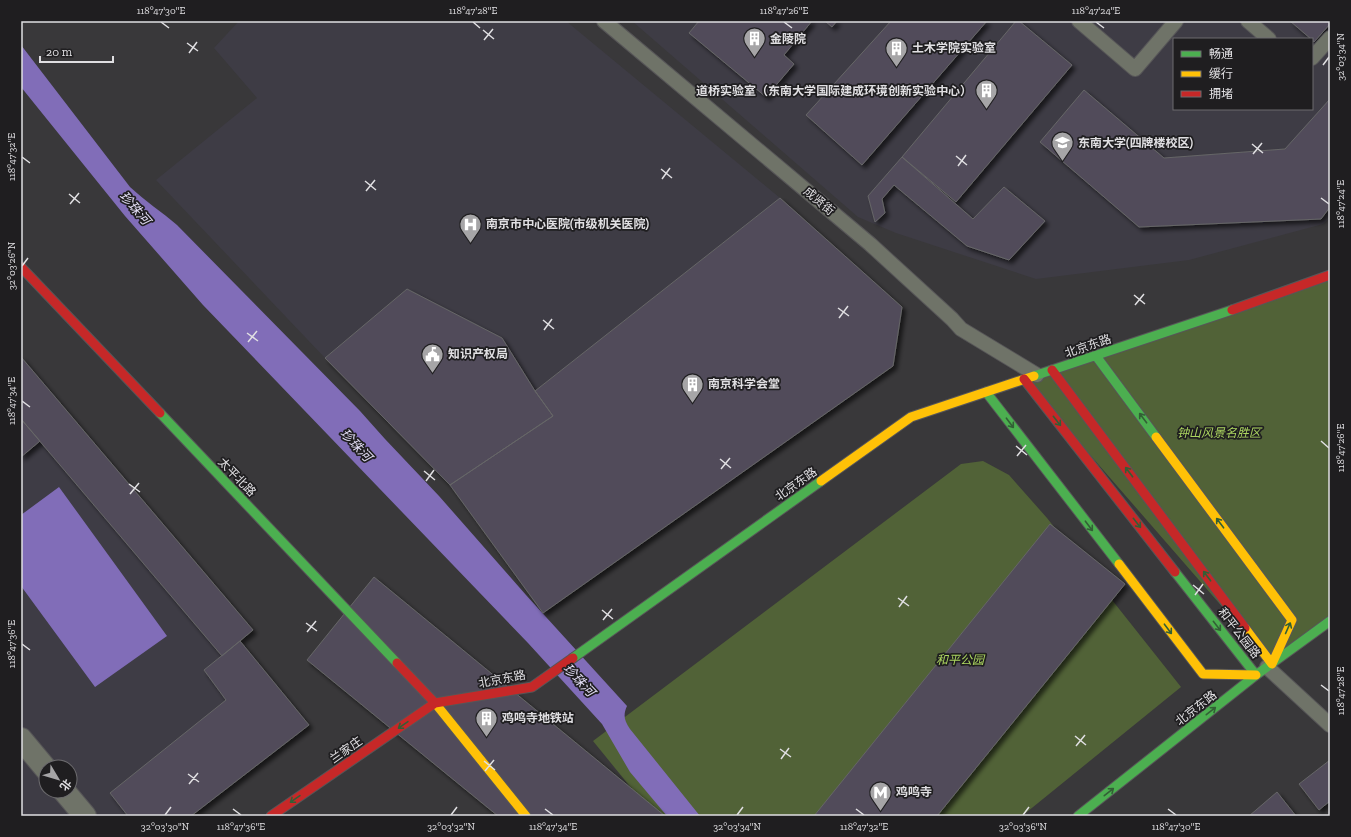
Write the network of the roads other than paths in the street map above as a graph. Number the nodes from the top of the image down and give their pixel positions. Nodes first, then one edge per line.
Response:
1 (604, 21) edge
2 (1079, 21) edge
3 (1176, 21) edge
4 (1248, 21) edge
5 (1268, 38) edge
6 (1330, 38) edge
7 (1313, 57) edge
8 (21, 268) edge
9 (1330, 275) edge
10 (1096, 356) junction
11 (1052, 370) junction
12 (1030, 377) junction
13 (986, 392) junction
14 (1330, 621) edge
15 (1265, 669) junction
16 (435, 703) junction
17 (1330, 725) edge
18 (21, 738) edge
19 (38, 759) edge
20 (71, 799) edge
21 (85, 816) edge
22 (271, 816) edge
23 (526, 816) edge
24 (1078, 816) edge

1 - 12 lane, 成贤街
2 - 3 lane
4 - 5 lane
6 - 7 lane
8 - 16 main road, 太平北路
9 - 10 main road, 北京东路
10 - 11 main road, 北京东路
15 -> 10 main road, 和平公园路
11 - 12 main road, 北京东路
15 -> 11 main road, 和平公园路
12 - 13 main road, 北京东路
12 -> 15 main road, 和平公园路
13 -> 15 main road, 和平公园路
13 - 16 main road, 北京东路
14 - 15 main road, 北京东路
15 - 17 lane
24 -> 15 main road, 北京东路
16 -> 22 main road, 兰家庄
16 - 23 main road
18 - 19 street
20 - 21 street

